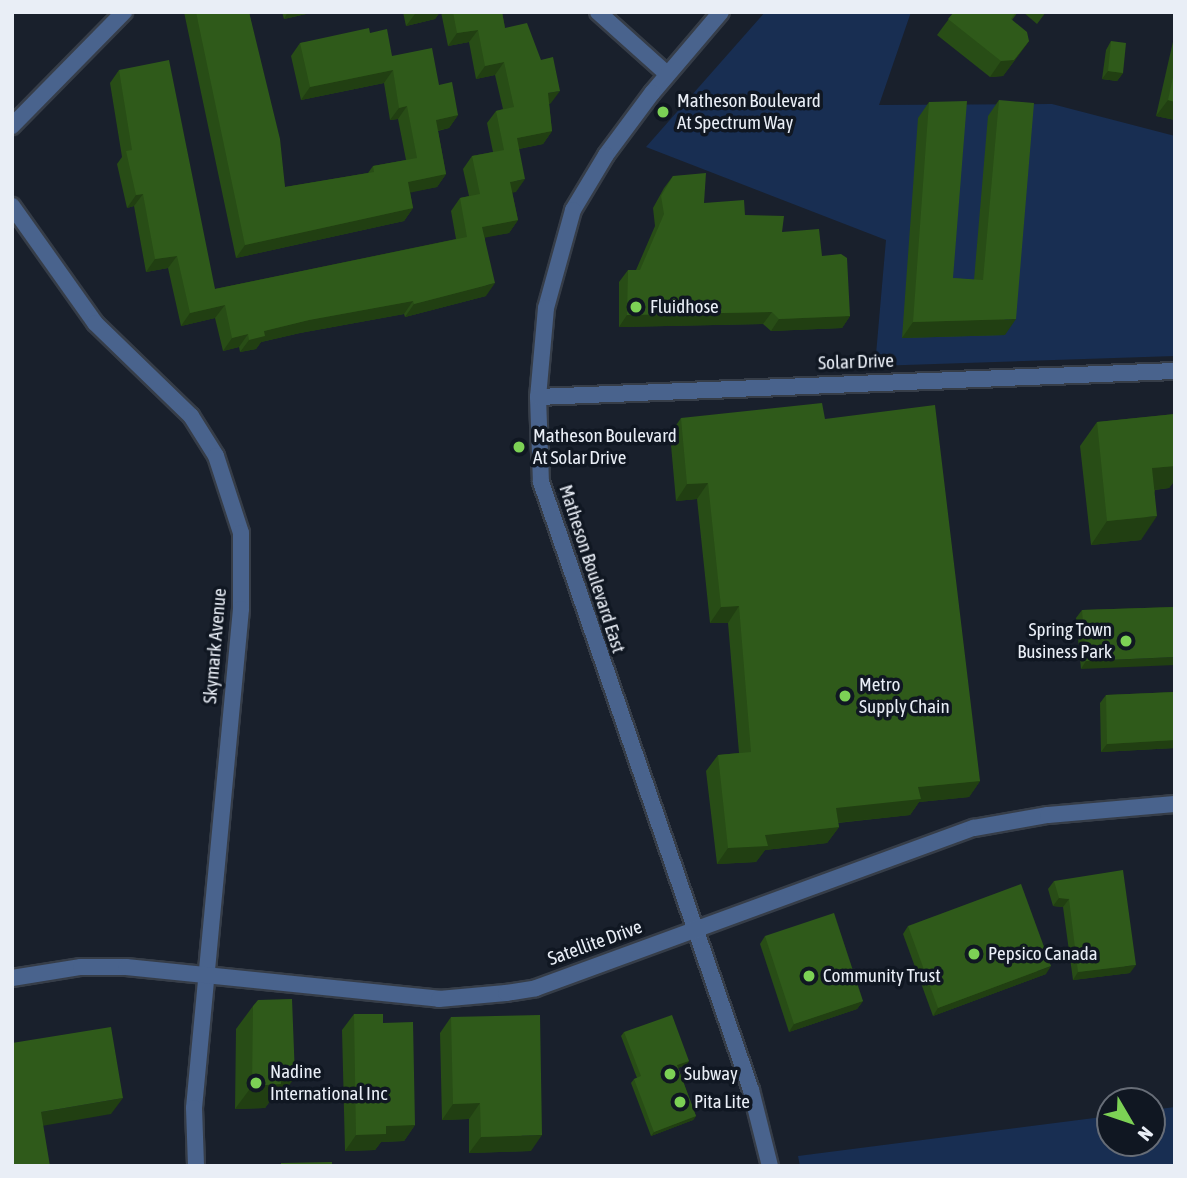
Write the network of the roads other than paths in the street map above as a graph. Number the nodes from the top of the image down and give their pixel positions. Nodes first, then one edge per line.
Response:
1 (124, 12) edge
2 (598, 12) edge
3 (721, 12) edge
4 (667, 74) junction
5 (12, 126) edge
6 (12, 206) edge
7 (1175, 371) edge
8 (538, 397) junction
9 (1175, 804) edge
10 (694, 930) junction
11 (205, 976) junction
12 (12, 978) edge
13 (196, 1166) edge
14 (770, 1166) edge

1 - 5 street
2 - 4 street
3 - 4 street, Matheson Boulevard East
4 - 8 street, Matheson Boulevard East
6 - 11 street, Skymark Avenue
7 - 8 street, Solar Drive
8 - 10 street, Matheson Boulevard East
9 - 10 street, Satellite Drive
10 - 11 street, Satellite Drive
10 - 14 street, Matheson Boulevard East
11 - 12 street, Satellite Drive
11 - 13 street, Skymark Avenue

